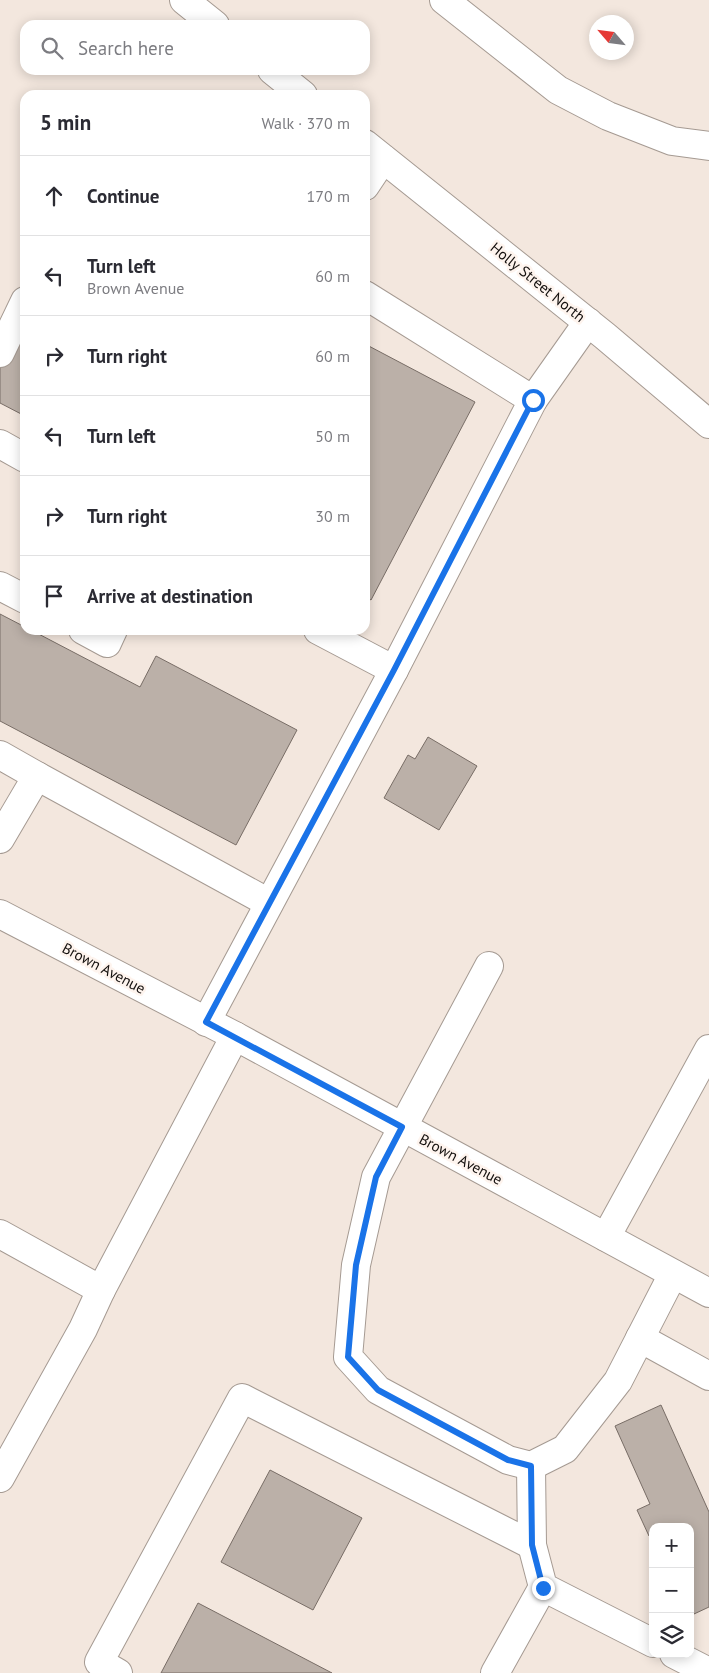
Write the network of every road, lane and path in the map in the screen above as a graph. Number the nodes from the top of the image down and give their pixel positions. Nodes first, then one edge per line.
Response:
1 (184, 0) edge
2 (444, 0) edge
3 (209, 20) edge
4 (278, 75) edge
5 (297, 90) edge
6 (709, 146) edge
7 (374, 151) edge
8 (370, 167) edge
9 (370, 298) edge
10 (20, 311) edge
11 (588, 322) junction
12 (0, 353) edge
13 (533, 400) junction
14 (709, 424) edge
15 (0, 444) edge
16 (20, 455) edge
17 (0, 586) edge
18 (20, 596) edge
19 (92, 635) edge
20 (111, 635) edge
21 (328, 635) edge
22 (394, 670) junction
23 (0, 755) edge
24 (37, 776) junction
25 (0, 839) edge
26 (269, 903) junction
27 (0, 914) edge
28 (489, 966) dead end
29 (206, 1022) junction
30 (235, 1036) junction
31 (709, 1049) edge
32 (402, 1127) junction
33 (0, 1234) edge
34 (606, 1237) junction
35 (673, 1274) junction
36 (101, 1290) junction
37 (709, 1293) edge
38 (640, 1338) junction
39 (709, 1376) edge
40 (531, 1466) junction
41 (0, 1478) edge
42 (532, 1545) junction
43 (543, 1588) junction
44 (649, 1641) edge
45 (682, 1658) edge
46 (709, 1672) edge
47 (118, 1673) edge
48 (495, 1673) edge

1 - 3 street
2 - 6 street
4 - 5 street
7 - 8 street
7 - 11 street, Holly Street North
9 - 13 street
10 - 12 street
11 - 13 street
11 - 14 street, Holly Street North
13 - 22 street
15 - 16 street
17 - 18 street
19 - 20 street
21 - 22 street
22 - 26 street
23 - 24 street
24 - 25 street
24 - 26 street
26 - 29 street
27 - 29 street, Brown Avenue
28 - 32 street
29 - 30 street, Brown Avenue
30 - 32 street, Brown Avenue
30 - 36 street
31 - 34 street
32 - 34 street, Brown Avenue
32 - 40 street
33 - 36 street
34 - 35 street, Brown Avenue
35 - 37 street, Brown Avenue
35 - 38 street
36 - 41 street
38 - 39 street
38 - 40 street
40 - 42 street
42 - 43 street
42 - 47 street
43 - 44 street
43 - 48 street
45 - 46 street

